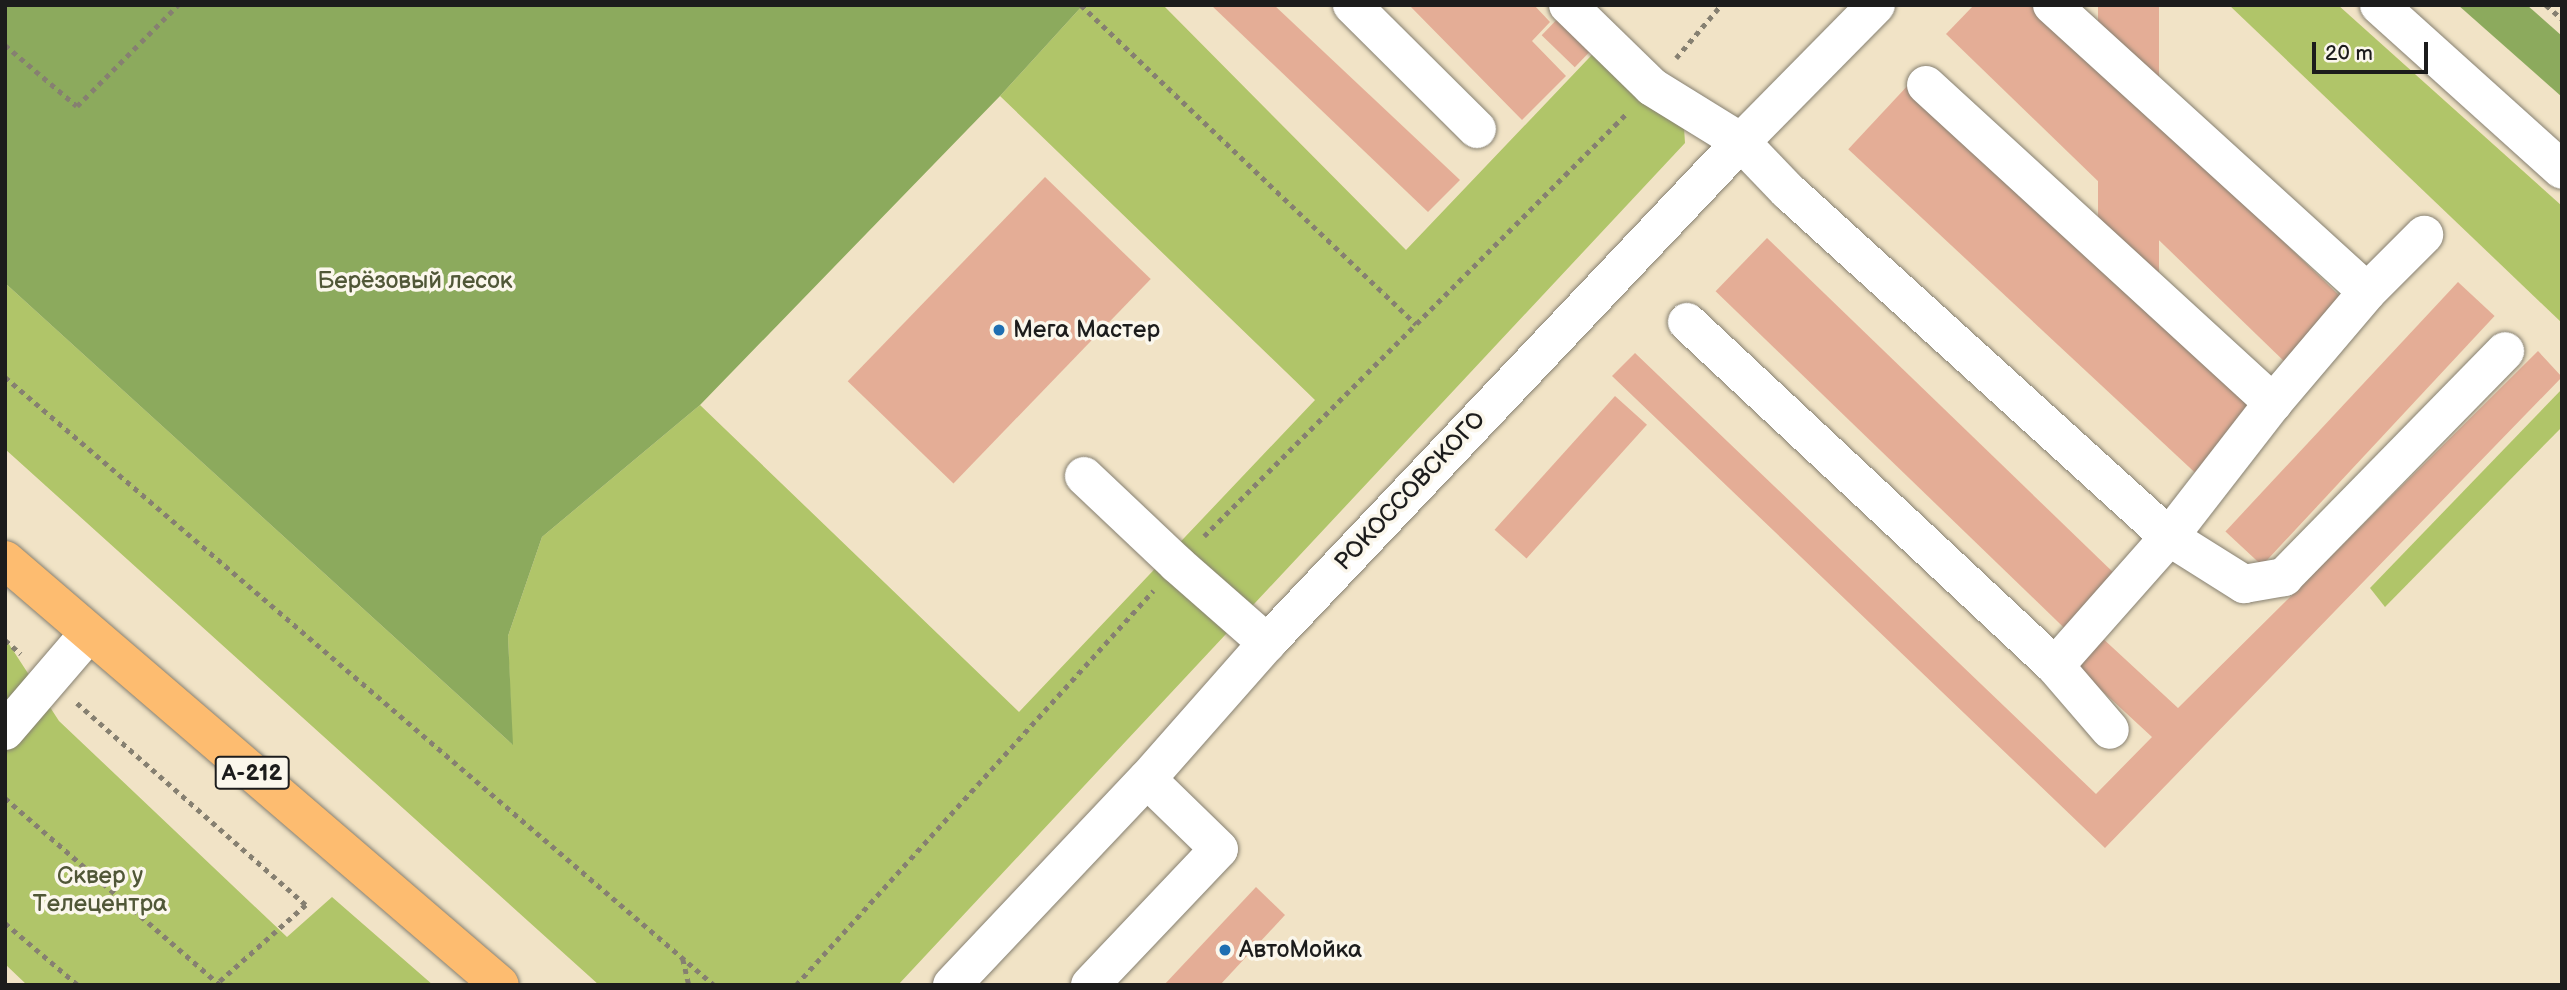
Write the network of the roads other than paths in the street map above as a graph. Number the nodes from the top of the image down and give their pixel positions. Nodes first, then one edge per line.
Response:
1 (1352, 5) edge
2 (1568, 5) edge
3 (1876, 5) edge
4 (2052, 5) edge
5 (2379, 5) edge
6 (1926, 85) dead end
7 (1476, 129) dead end
8 (1741, 142) junction
9 (2562, 170) edge
10 (2424, 235) dead end
11 (2367, 292) junction
12 (1687, 321) dead end
13 (2505, 351) dead end
14 (2273, 403) junction
15 (1084, 476) dead end
16 (2169, 537) junction
17 (5, 561) edge
18 (88, 634) junction
19 (1267, 643) junction
20 (2055, 666) junction
21 (2110, 730) dead end
22 (5, 731) edge
23 (1147, 779) junction
24 (500, 985) edge
25 (952, 985) edge
26 (1090, 985) edge

1 - 7 street
2 - 8 street
3 - 8 street, РОКОССОВСКОГО
4 - 11 street
5 - 9 street
6 - 14 street
8 - 16 street
8 - 19 street, РОКОССОВСКОГО
10 - 11 street
11 - 14 street
12 - 20 street
13 - 16 street
14 - 16 street
15 - 19 street
16 - 20 street
17 - 18 highway, А-212
18 - 22 street
18 - 24 highway, А-212
19 - 23 street, РОКОССОВСКОГО
20 - 21 street
23 - 25 street, РОКОССОВСКОГО
23 - 26 street

